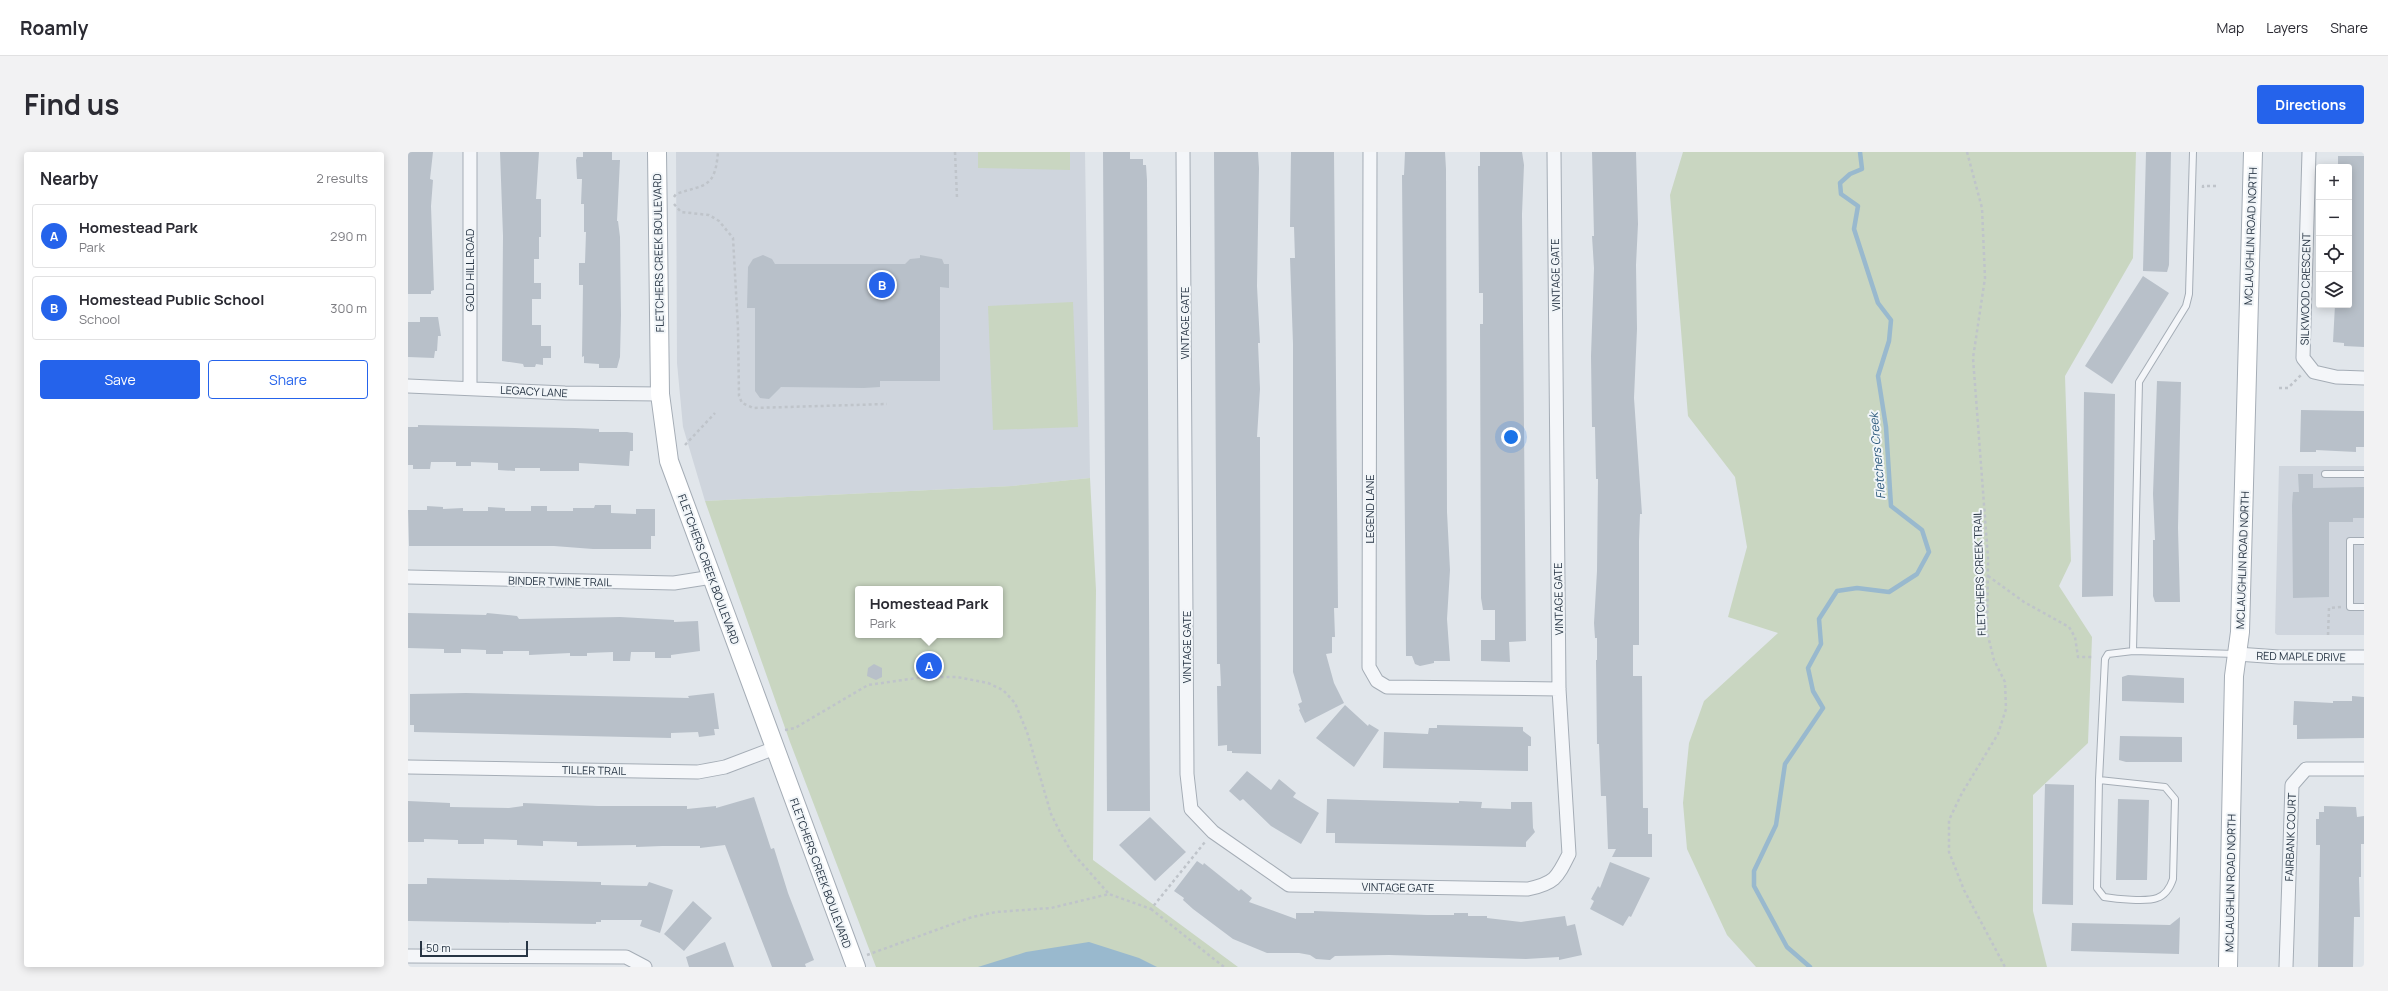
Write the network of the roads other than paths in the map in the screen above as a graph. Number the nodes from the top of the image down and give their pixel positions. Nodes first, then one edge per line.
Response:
1 (470, 152) edge
2 (657, 152) edge
3 (1183, 152) edge
4 (1370, 152) edge
5 (1554, 152) edge
6 (2193, 152) edge
7 (2253, 152) edge
8 (2309, 152) edge
9 (2364, 378) edge
10 (408, 386) edge
11 (470, 388) junction
12 (660, 394) junction
13 (2325, 474) dead end
14 (2364, 474) edge
15 (2364, 541) edge
16 (408, 577) edge
17 (712, 577) junction
18 (2364, 607) edge
19 (2133, 652) junction
20 (2237, 654) junction
21 (2364, 657) edge
22 (1559, 689) junction
23 (775, 748) junction
24 (408, 767) edge
25 (2364, 769) edge
26 (2099, 780) junction
27 (408, 956) edge
28 (855, 963) edge
29 (645, 967) edge
30 (2228, 967) edge
31 (2286, 967) edge

1 - 11 street, GOLD HILL ROAD
2 - 12 street, FLETCHERS CREEK BOULEVARD
3 - 22 street, VINTAGE GATE
4 - 22 street, LEGEND LANE
5 - 22 street, VINTAGE GATE
6 - 19 lane
7 - 20 street, MCLAUGHLIN ROAD NORTH
8 - 9 street, SILKWOOD CRESCENT
10 - 11 street, LEGACY LANE
11 - 12 street, LEGACY LANE
12 - 17 street, FLETCHERS CREEK BOULEVARD
13 - 14 lane
15 - 18 lane
16 - 17 street, BINDER TWINE TRAIL
17 - 23 street, FLETCHERS CREEK BOULEVARD
19 - 20 lane
19 - 26 lane
20 - 21 street, RED MAPLE DRIVE
20 - 30 street, MCLAUGHLIN ROAD NORTH
23 - 24 street, TILLER TRAIL
23 - 28 street, FLETCHERS CREEK BOULEVARD
25 - 31 street, FAIRBANK COURT
26 - 26 lane
27 - 29 street

